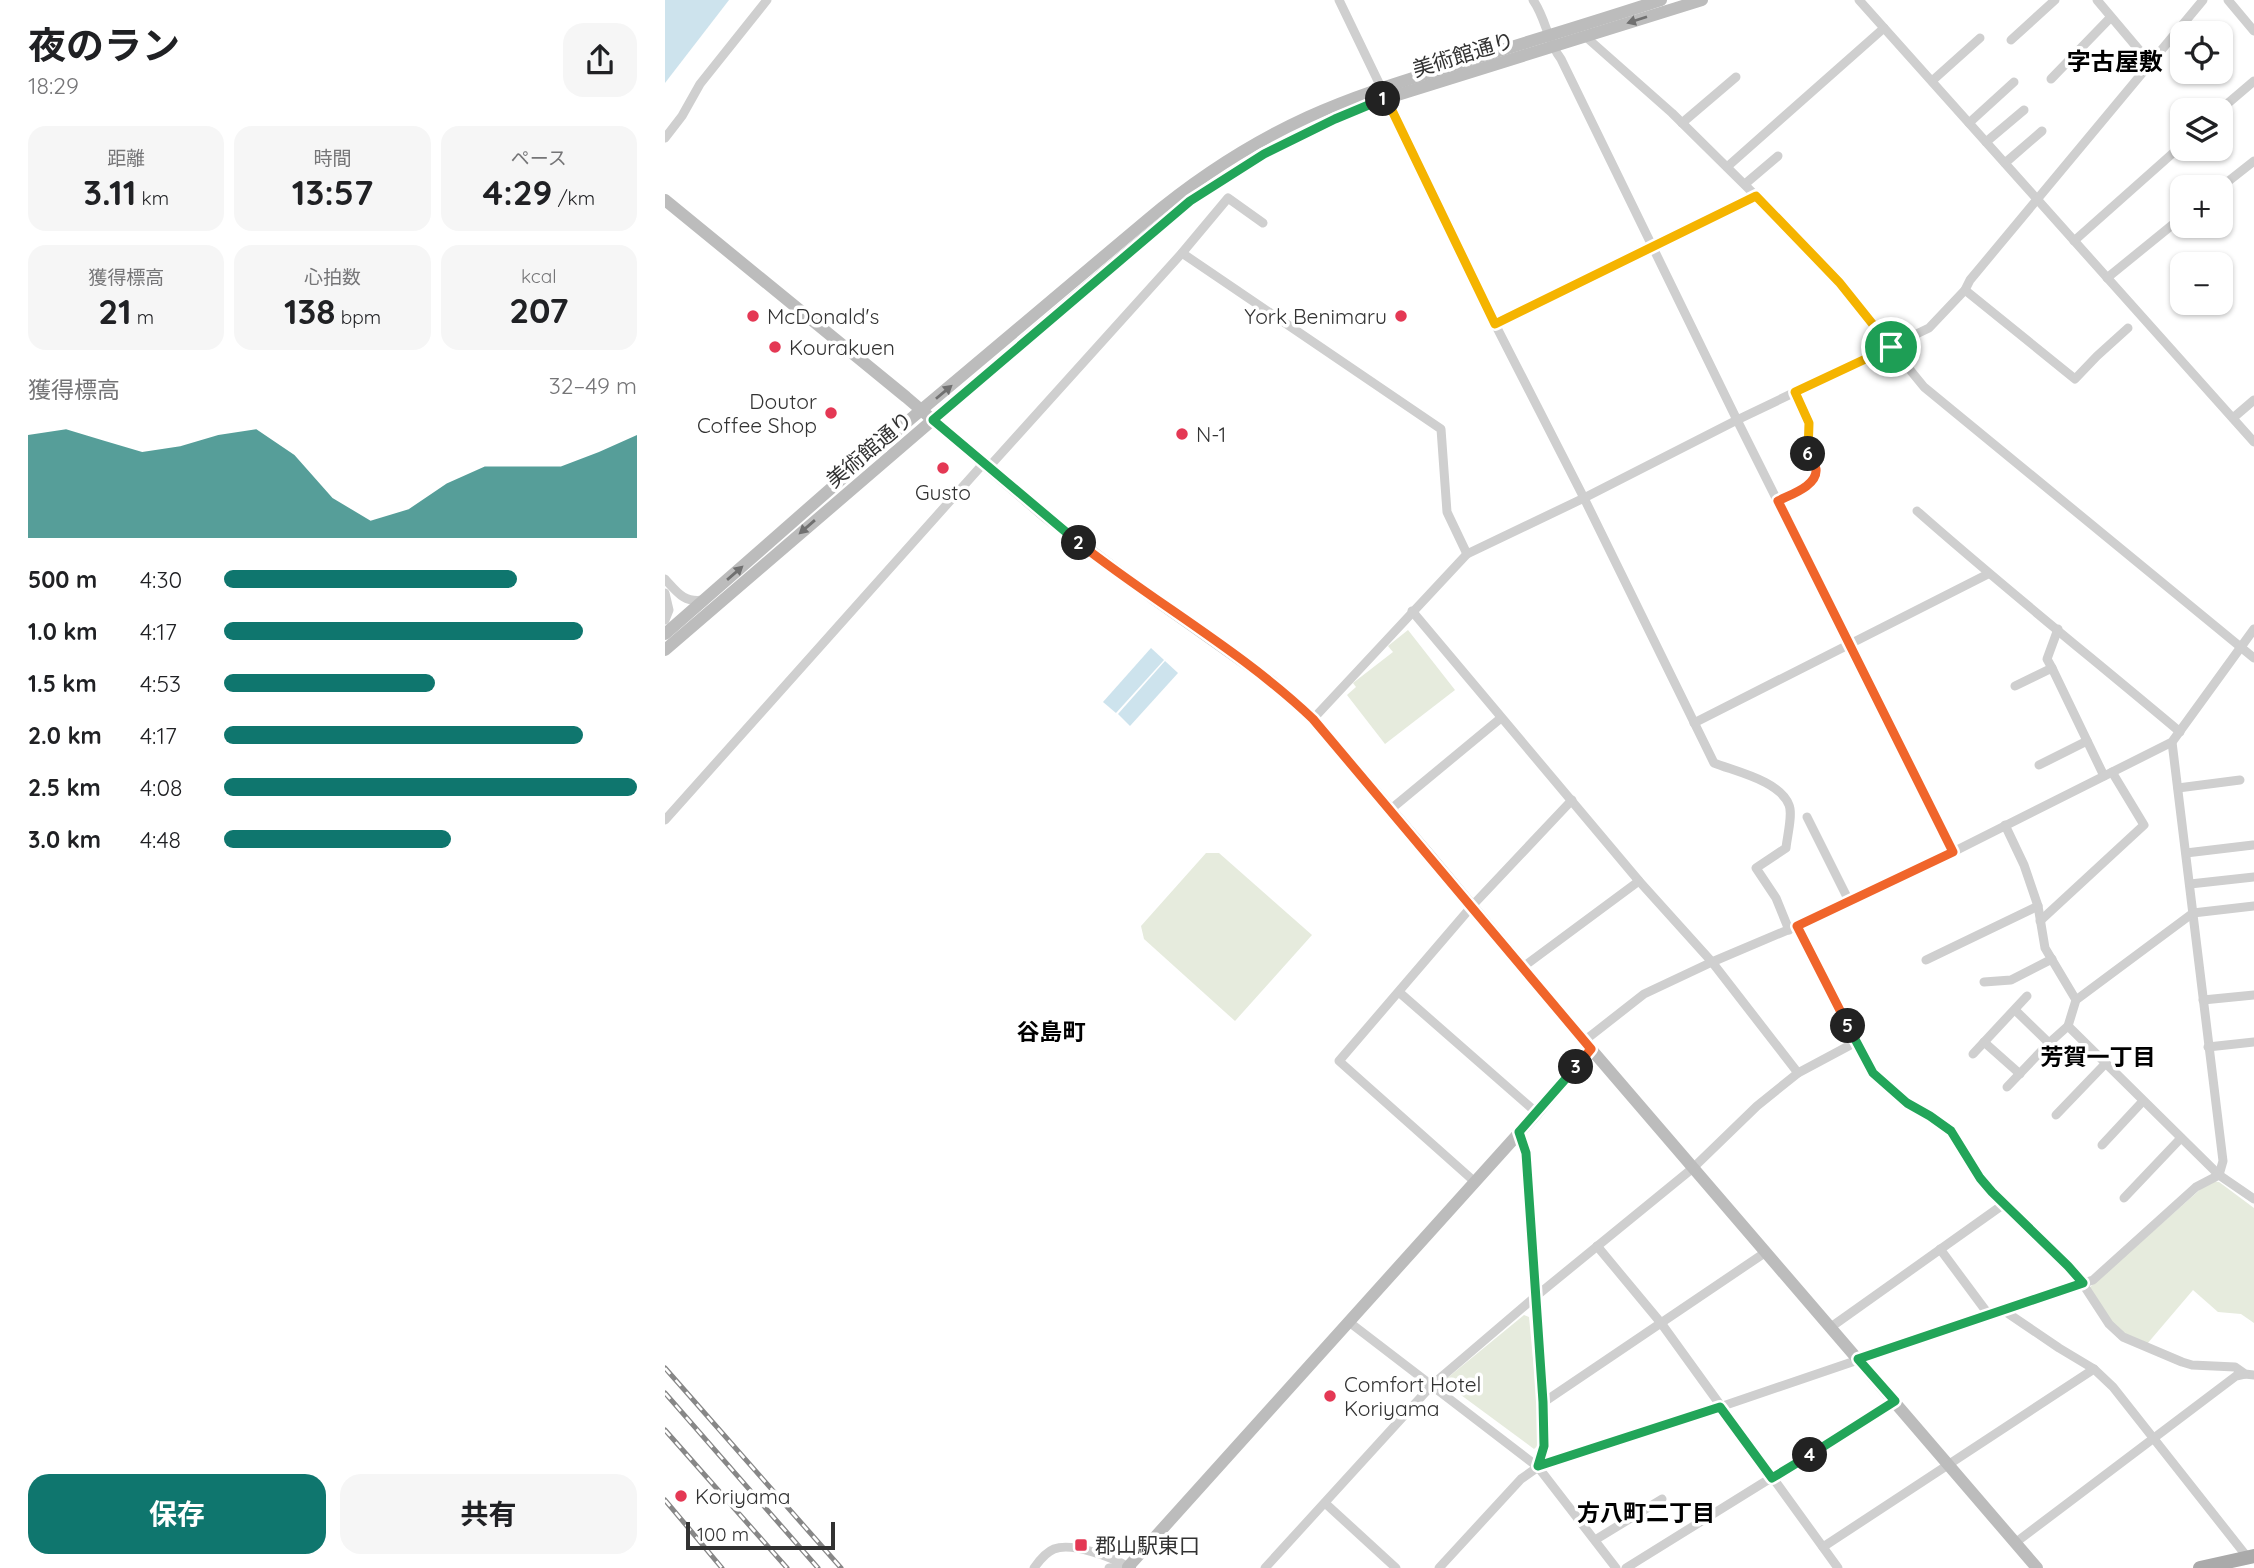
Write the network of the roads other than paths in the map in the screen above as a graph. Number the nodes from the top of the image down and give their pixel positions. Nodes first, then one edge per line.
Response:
1 (767, 0) edge
2 (1339, 0) edge
3 (1533, 0) edge
4 (1661, 0) edge
5 (1702, 0) edge
6 (1859, 0) edge
7 (2055, 0) edge
8 (2097, 0) edge
9 (2203, 0) edge
10 (2228, 0) edge
11 (2111, 17) junction
12 (1884, 28) junction
13 (2254, 31) edge
14 (1586, 37) junction
15 (1980, 38) dead end
16 (2011, 40) dead end
17 (1550, 41) junction
18 (2151, 64) junction
19 (1736, 77) dead end
20 (2051, 79) dead end
21 (1932, 81) junction
22 (2254, 81) edge
23 (2014, 82) dead end
24 (1383, 93) junction
25 (2233, 99) edge
26 (2024, 110) dead end
27 (1682, 123) junction
28 (1969, 123) junction
29 (2042, 131) dead end
30 (665, 138) edge
31 (1986, 142) junction
32 (1778, 156) dead end
33 (2170, 156) edge
34 (2254, 161) edge
35 (2005, 163) junction
36 (1727, 167) junction
37 (2233, 178) edge
38 (1745, 184) junction
39 (1756, 196) junction
40 (2037, 199) junction
41 (665, 201) edge
42 (1263, 223) dead end
43 (2170, 228) edge
44 (2074, 241) junction
45 (1653, 248) junction
46 (1182, 253) junction
47 (2107, 278) junction
48 (1965, 290) junction
49 (1495, 324) junction
50 (2128, 328) dead end
51 (1891, 347) junction
52 (1795, 392) junction
53 (2254, 400) edge
54 (922, 411) junction
55 (2233, 418) junction
56 (933, 420) junction
57 (1737, 420) junction
58 (2254, 442) edge
59 (986, 466) junction
60 (1584, 498) junction
61 (1778, 501) junction
62 (1917, 511) dead end
63 (1467, 554) junction
64 (1988, 574) junction
65 (665, 579) edge
66 (665, 593) edge
67 (704, 600) junction
68 (1412, 611) junction
69 (665, 620) edge
70 (2058, 629) junction
71 (2254, 629) edge
72 (665, 634) edge
73 (1849, 644) junction
74 (2241, 647) junction
75 (665, 650) edge
76 (2254, 658) edge
77 (2052, 668) junction
78 (2015, 686) dead end
79 (1501, 718) junction
80 (1313, 719) junction
81 (1694, 723) junction
82 (2180, 732) junction
83 (2087, 741) junction
84 (2172, 742) junction
85 (2039, 765) dead end
86 (2108, 774) junction
87 (2240, 780) dead end
88 (2178, 788) junction
89 (1572, 800) junction
90 (1391, 809) junction
91 (1807, 817) dead end
92 (665, 820) edge
93 (2005, 825) junction
94 (2253, 845) edge
95 (1953, 852) junction
96 (2186, 853) junction
97 (2254, 877) edge
98 (1639, 881) junction
99 (2190, 884) junction
100 (1849, 901) junction
101 (1472, 906) junction
102 (2038, 906) junction
103 (2254, 906) edge
104 (2193, 913) junction
105 (2040, 922) junction
106 (1793, 928) junction
107 (2052, 959) junction
108 (1926, 960) dead end
109 (1712, 962) junction
110 (1523, 967) junction
111 (1984, 982) dead end
112 (1400, 993) junction
113 (2254, 995) edge
114 (2027, 996) dead end
115 (2076, 1000) junction
116 (2203, 1000) junction
117 (2015, 1010) junction
118 (2068, 1026) junction
119 (1856, 1042) junction
120 (1985, 1042) junction
121 (2254, 1042) edge
122 (2049, 1043) junction
123 (1587, 1045) junction
124 (2208, 1047) junction
125 (1973, 1054) dead end
126 (2105, 1064) junction
127 (1798, 1073) junction
128 (2020, 1074) junction
129 (2007, 1087) dead end
130 (2143, 1101) junction
131 (1537, 1114) junction
132 (2056, 1115) dead end
133 (1519, 1132) junction
134 (2181, 1138) junction
135 (2102, 1145) dead end
136 (1693, 1168) junction
137 (2219, 1175) junction
138 (1475, 1182) junction
139 (2124, 1198) dead end
140 (2254, 1199) edge
141 (2004, 1204) junction
142 (1597, 1246) junction
143 (1940, 1250) junction
144 (1766, 1252) junction
145 (2083, 1283) junction
146 (1535, 1297) junction
147 (2003, 1310) junction
148 (1989, 1315) junction
149 (1349, 1322) junction
150 (1661, 1323) junction
151 (1831, 1328) junction
152 (1858, 1359) junction
153 (2094, 1369) junction
154 (2250, 1375) edge
155 (1432, 1385) junction
156 (1895, 1401) junction
157 (1543, 1402) junction
158 (1720, 1407) junction
159 (2152, 1438) junction
160 (1950, 1465) junction
161 (1538, 1466) junction
162 (1772, 1478) junction
163 (1662, 1499) dead end
164 (1325, 1503) junction
165 (1595, 1540) junction
166 (2015, 1543) junction
167 (1823, 1547) junction
168 (2251, 1557) edge
169 (1129, 1567) edge
170 (1034, 1568) edge
171 (1109, 1568) edge
172 (1265, 1568) edge
173 (1396, 1568) edge
174 (1439, 1568) edge
175 (1616, 1568) edge
176 (1626, 1568) edge
177 (1838, 1568) edge
178 (2037, 1568) edge
179 (2200, 1568) edge

1 - 30 street
2 - 24 street
3 - 17 street
4 - 17 street, 美術館通り
5 -> 14 street, 美術館通り
6 - 12 street
7 - 16 street
8 - 11 street
9 - 18 street
10 - 13 street
11 - 18 street
11 - 20 street
12 - 21 street
12 - 36 street
14 - 17 street, 美術館通り
14 - 27 street
15 - 21 street
17 - 24 street, 美術館通り
17 - 45 street
18 - 40 street
19 - 27 street
21 - 28 street
22 - 25 street
23 - 28 street
24 - 49 street
54 -> 24 street, 美術館通り
24 - 56 street, 美術館通り
26 - 31 street
27 - 36 street
28 - 31 street
29 - 35 street
31 - 35 street
32 - 38 street
33 - 44 street
34 - 37 street
35 - 40 street
36 - 38 street
38 - 39 street
39 - 45 street
39 - 51 street
40 - 44 street
40 - 48 street
41 - 54 street
42 - 46 street
43 - 47 street
44 - 47 street
45 - 49 street
45 - 57 street
46 - 59 street
46 - 63 street
47 - 55 street
48 - 50 street
48 - 51 street
49 - 60 street
51 - 52 street
51 - 74 street
52 - 57 street
52 - 61 street
53 - 55 street
54 - 56 street
67 -> 54 street, 美術館通り
55 - 58 street
56 - 59 street
56 -> 75 street, 美術館通り
57 - 60 street
57 - 61 street
59 - 80 street
59 - 92 street
60 - 63 street
60 - 81 street
61 - 73 street
62 - 64 street
63 - 68 street
64 - 70 street
64 - 73 street
65 - 67 street
66 - 69 street
67 - 72 street, 美術館通り
68 - 79 street
68 - 80 street
70 - 77 street
70 - 82 street
71 - 74 street
73 - 81 street
73 - 95 street
74 - 76 street
74 - 82 street
77 - 78 street
77 - 83 street
79 - 89 street
79 - 90 street
80 - 90 street
81 - 106 street
82 - 84 street
83 - 85 street
83 - 86 street
84 - 86 street
84 - 88 street
86 - 93 street
86 - 105 street
87 - 88 street
88 - 96 street
89 - 98 street
89 - 101 street
90 - 101 street
91 - 100 street
93 - 95 street
93 - 102 street
94 - 96 street
95 - 100 street
96 - 99 street
97 - 99 street
98 - 109 street
98 - 110 street
99 - 104 street
100 - 106 street
101 - 110 street
101 - 112 street
102 - 105 street
102 - 108 street
103 - 104 street
104 - 115 street
104 - 116 street
105 - 107 street
106 - 109 street
106 - 119 street
107 - 111 street
107 - 115 street
109 - 123 street
109 - 127 street
110 - 123 street
112 - 131 street
112 - 138 street
113 - 116 street
114 - 117 street
115 - 118 street
116 - 124 street
117 - 120 street
117 - 122 street
118 - 122 street
118 - 126 street
119 - 127 street
119 - 141 street
120 - 125 street
120 - 128 street
121 - 124 street
122 - 128 street
123 - 131 street
123 - 136 street
124 - 137 street
126 - 130 street
126 - 132 street
127 - 136 street
128 - 129 street
130 - 134 street
130 - 135 street
131 - 133 street
133 - 138 street
133 - 146 street
134 - 137 street
134 - 139 street
136 - 142 street
136 - 144 street
137 - 140 street
137 - 145 street
138 - 149 street
141 - 143 street
141 - 145 street
142 - 146 street
142 - 150 street
143 - 148 street
143 - 151 street
144 - 150 street
144 - 151 street
145 - 147 street
145 - 154 street
146 - 155 street
146 - 157 street
147 - 148 street
147 - 153 street
148 - 152 street
149 - 155 street
149 - 169 street
150 - 157 street
150 - 158 street
151 - 152 street
152 - 156 street
152 - 158 street
153 - 159 street
153 - 160 street
154 - 159 street
155 - 161 street
155 - 164 street
156 - 160 street
156 - 162 street
157 - 161 street
158 - 161 street
158 - 162 street
159 - 166 street
159 - 168 street
160 - 166 street
160 - 167 street
161 - 165 street
161 - 174 street
162 - 167 street
162 - 176 street
163 - 165 street
164 - 172 street
164 - 173 street
165 - 175 street
166 - 178 street
167 - 177 street
168 - 179 main road
169 - 170 street
169 - 171 street

